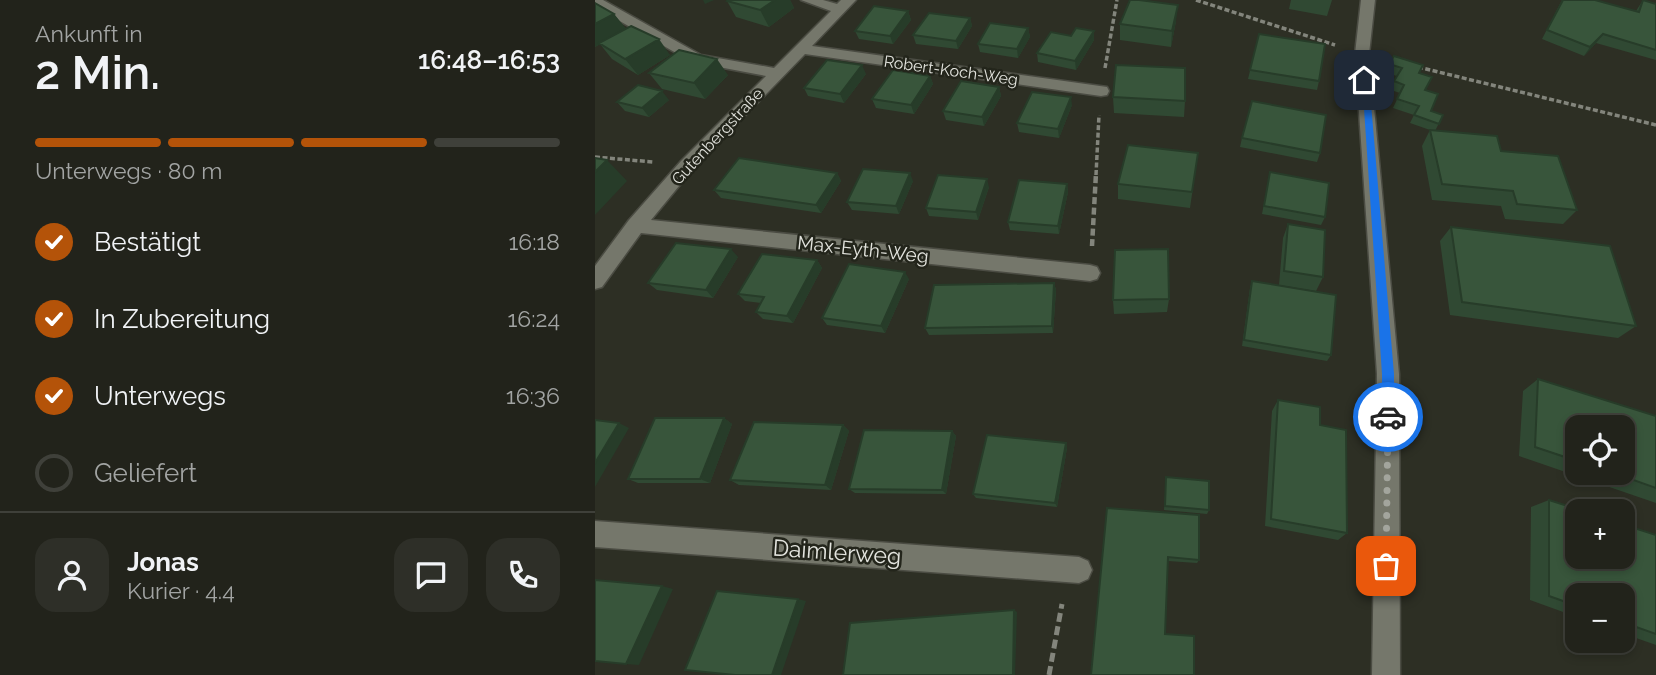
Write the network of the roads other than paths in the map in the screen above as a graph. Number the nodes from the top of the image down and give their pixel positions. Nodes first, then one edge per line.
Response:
1 (808, 0) edge
2 (1368, 0) edge
3 (595, 1) edge
4 (845, 4) edge
5 (801, 49) junction
6 (777, 73) junction
7 (1101, 92) road end
8 (636, 225) junction
9 (1090, 273) road end
10 (595, 281) edge
11 (595, 534) edge
12 (1074, 569) road end
13 (1385, 675) edge

1 - 4 street
2 - 13 street
3 - 6 street
4 - 5 street, Gutenbergstraße
5 - 6 street, Gutenbergstraße
5 - 7 street, Robert-Koch-Weg
6 - 8 street, Gutenbergstraße
8 - 9 street, Max-Eyth-Weg
8 - 10 street, Gutenbergstraße
11 - 12 street, Daimlerweg

